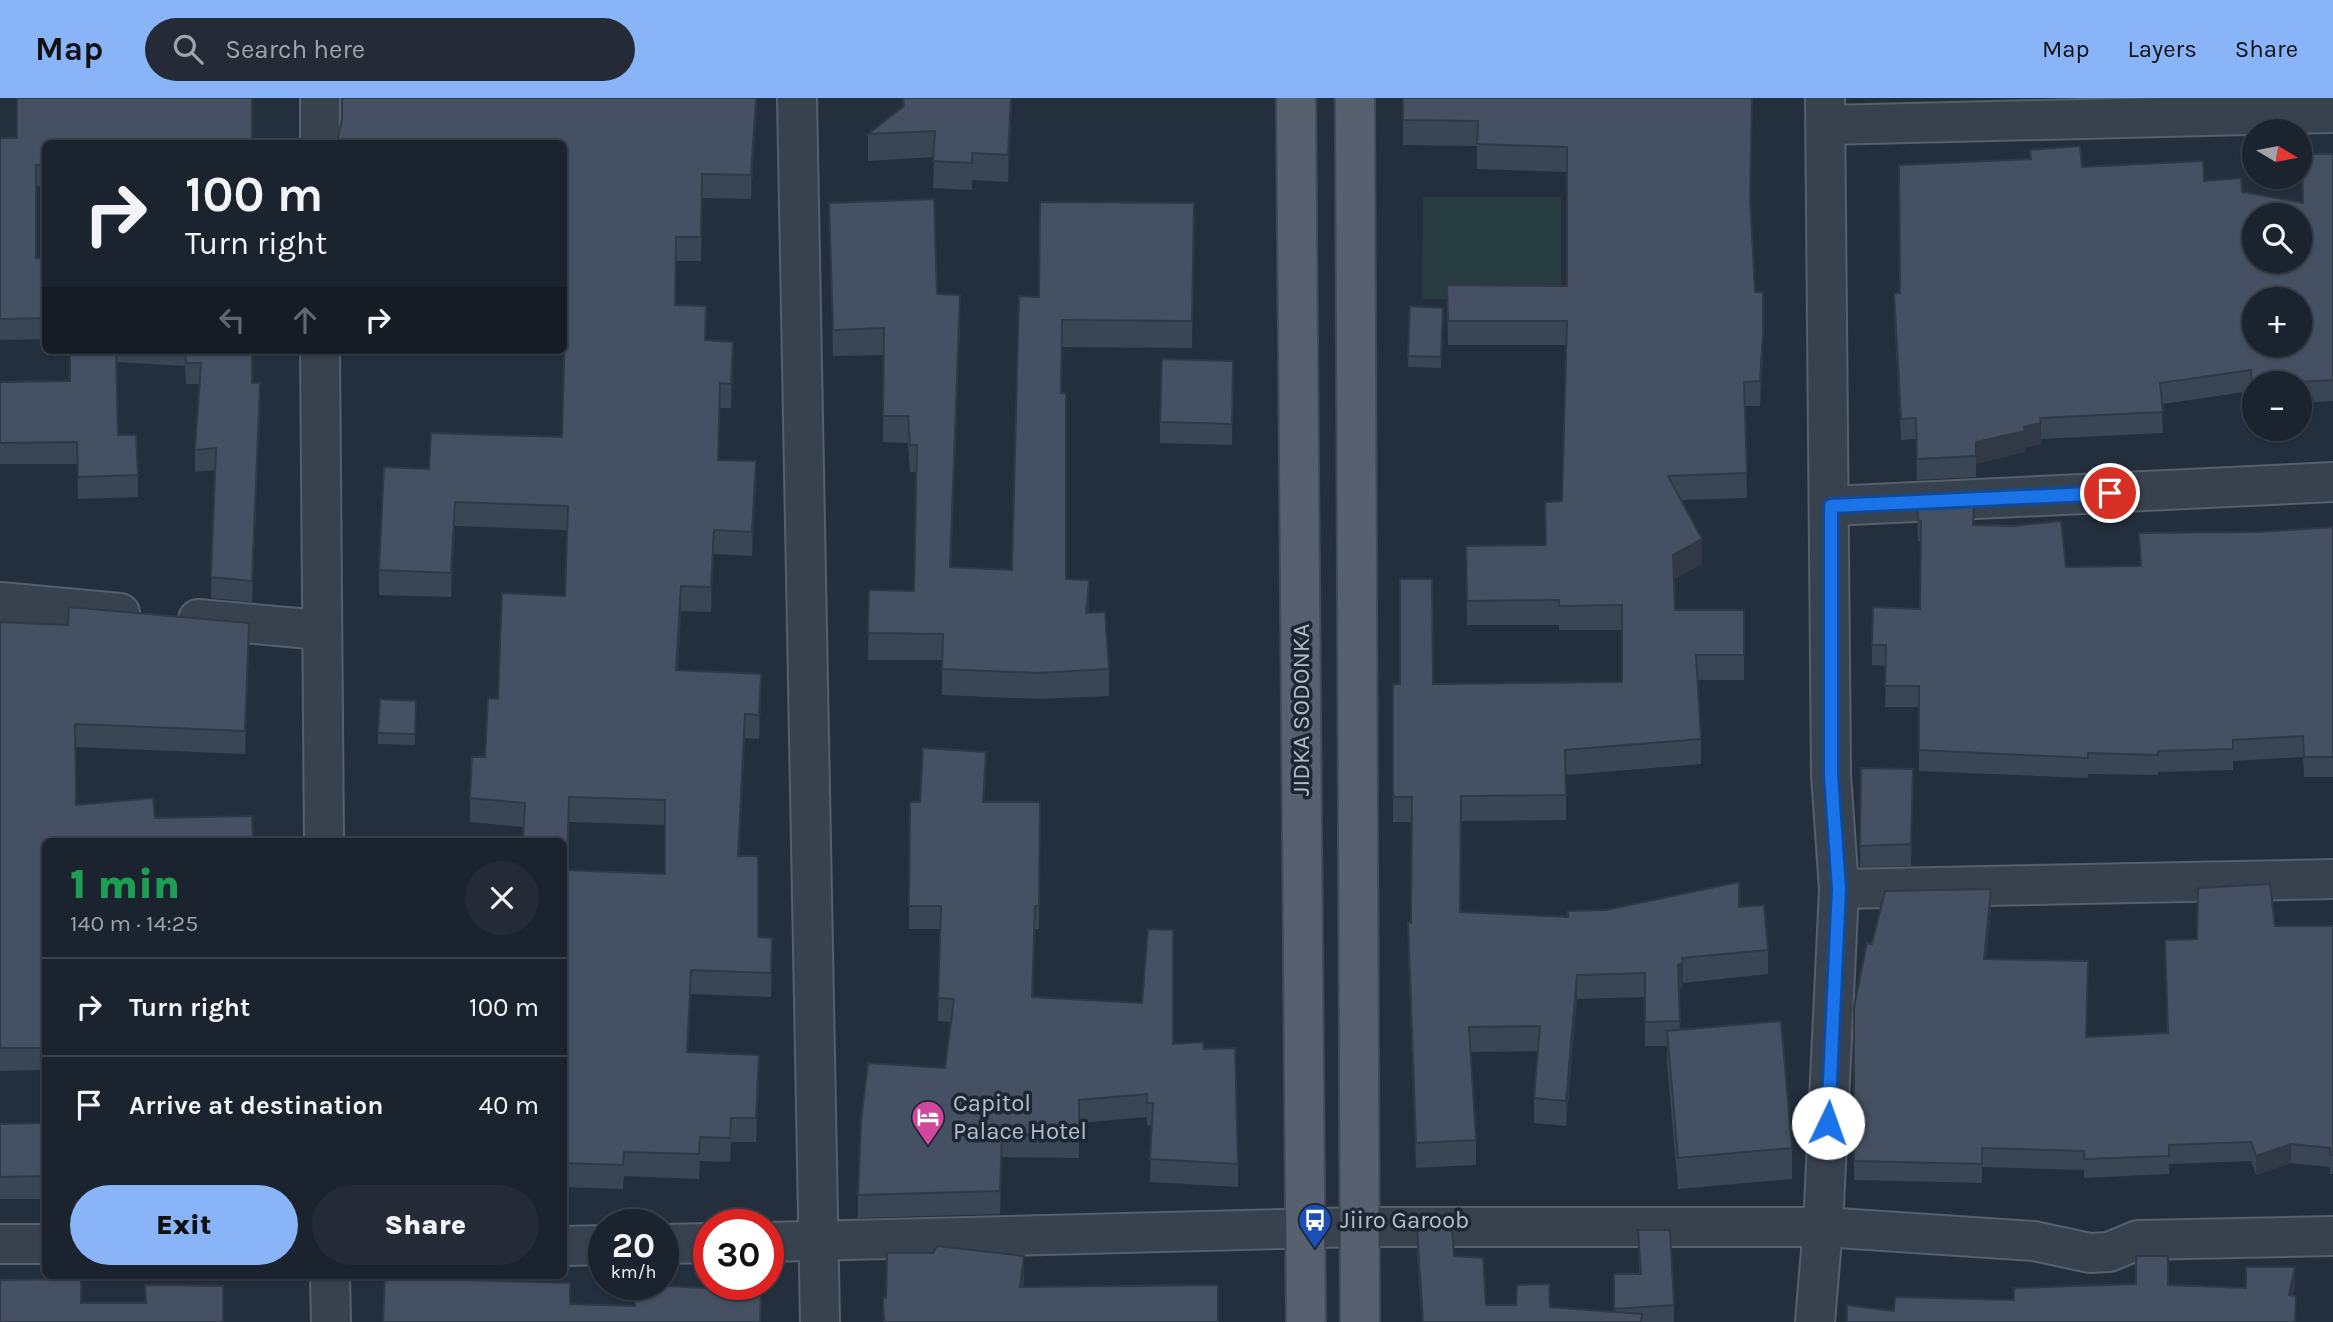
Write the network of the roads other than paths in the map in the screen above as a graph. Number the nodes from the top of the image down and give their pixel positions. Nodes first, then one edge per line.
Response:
1 (320, 98) edge
2 (797, 98) edge
3 (1296, 98) edge
4 (1355, 98) edge
5 (1826, 112) edge
6 (2333, 113) edge
7 (320, 140) edge
8 (320, 354) edge
9 (2333, 482) edge
10 (1831, 506) junction
11 (0, 603) edge
12 (321, 630) junction
13 (324, 838) edge
14 (2333, 879) edge
15 (1839, 889) junction
16 (1359, 1227) junction
17 (1823, 1227) junction
18 (1304, 1231) junction
19 (2333, 1236) edge
20 (817, 1241) junction
21 (784, 1242) edge
22 (0, 1244) edge
23 (42, 1244) edge
24 (588, 1245) edge
25 (567, 1246) edge
26 (330, 1279) edge
27 (331, 1322) edge
28 (820, 1322) edge
29 (1306, 1322) edge
30 (1360, 1322) edge
31 (1815, 1322) edge

1 - 7 street
2 - 20 street
3 - 18 main road, JIDKA SODONKA
4 - 16 main road
5 - 6 street
5 - 10 street
8 - 12 street
9 - 10 street
10 - 15 street
11 - 12 street
12 - 13 street
14 - 15 street
15 - 17 street
16 - 17 street
16 - 18 street
16 - 30 main road
17 - 19 street
17 - 31 street
18 - 20 street
18 - 29 main road, JIDKA SODONKA
20 - 21 street
20 - 28 street
22 - 23 street
24 - 25 street
26 - 27 street

